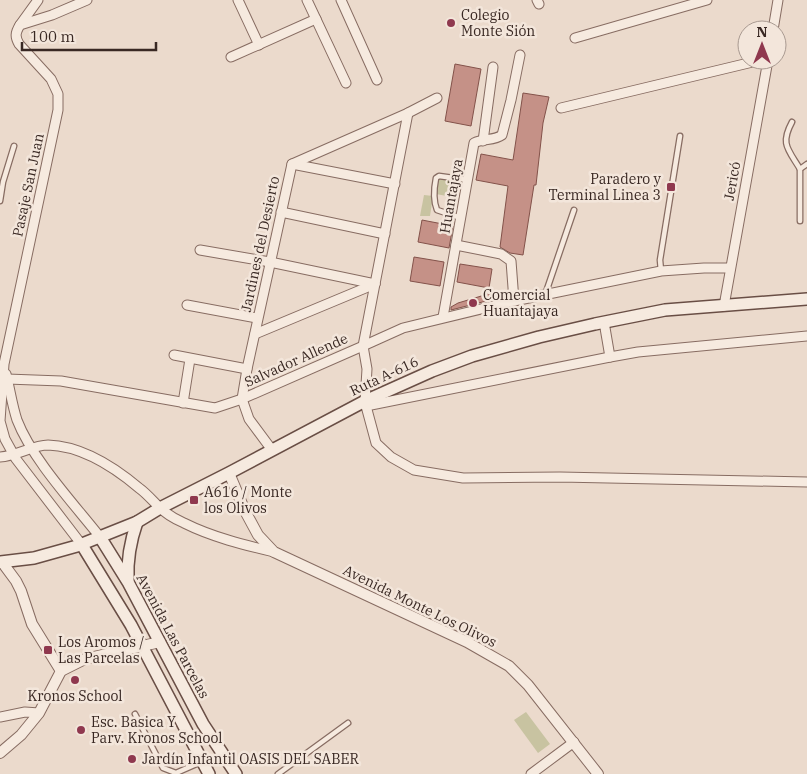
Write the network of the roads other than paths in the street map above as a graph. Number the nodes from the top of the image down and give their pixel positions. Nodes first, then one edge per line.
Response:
1 (38, 0) edge
2 (87, 0) edge
3 (238, 0) edge
4 (307, 0) edge
5 (341, 0) edge
6 (707, 0) edge
7 (778, 0) edge
8 (316, 19) junction
9 (775, 20) edge
10 (20, 25) junction
11 (575, 38) dead end
12 (259, 45) junction
13 (520, 55) dead end
14 (231, 57) dead end
15 (737, 66) edge
16 (493, 67) dead end
17 (766, 70) edge
18 (377, 80) dead end
19 (346, 83) dead end
20 (437, 98) dead end
21 (561, 108) dead end
22 (408, 113) junction
23 (792, 122) dead end
24 (680, 136) dead end
25 (483, 140) junction
26 (14, 146) dead end
27 (292, 164) junction
28 (807, 164) edge
29 (800, 169) junction
30 (468, 180) junction
31 (395, 184) junction
32 (0, 201) edge
33 (574, 210) dead end
34 (281, 212) junction
35 (461, 218) junction
36 (800, 221) dead end
37 (385, 234) junction
38 (456, 245) junction
39 (200, 250) dead end
40 (270, 262) junction
41 (730, 268) junction
42 (661, 271) junction
43 (375, 284) junction
44 (545, 295) junction
45 (807, 299) edge
46 (514, 301) junction
47 (187, 305) dead end
48 (724, 306) junction
49 (442, 317) junction
50 (257, 318) junction
51 (604, 322) junction
52 (254, 334) junction
53 (807, 336) edge
54 (363, 346) junction
55 (174, 355) dead end
56 (610, 356) junction
57 (190, 359) junction
58 (247, 369) junction
59 (4, 379) edge
60 (242, 399) junction
61 (183, 403) junction
62 (366, 403) junction
63 (0, 420) edge
64 (32, 449) junction
65 (272, 450) junction
66 (14, 456) junction
67 (0, 457) edge
68 (229, 473) junction
69 (807, 482) edge
70 (160, 508) junction
71 (137, 522) junction
72 (100, 538) junction
73 (82, 545) junction
74 (274, 552) junction
75 (1, 562) edge
76 (128, 582) junction
77 (160, 642) junction
78 (143, 647) junction
79 (61, 671) junction
80 (39, 713) junction
81 (135, 714) dead end
82 (0, 717) edge
83 (348, 723) dead end
84 (574, 742) junction
85 (0, 753) edge
86 (202, 761) junction
87 (210, 774) edge
88 (236, 774) edge
89 (278, 774) edge
90 (531, 774) edge
91 (598, 774) edge

1 - 10 street
2 - 10 street
3 - 12 street
4 - 8 street
5 - 18 street
6 - 11 street
7 - 9 street
8 - 12 street
8 - 19 street
10 - 59 street, Pasaje San Juan
12 - 14 street
13 - 25 street
15 - 21 street
16 - 25 street
17 - 41 street, Jericó
20 - 22 street, Jardines del Desierto
22 - 27 street, Jardines del Desierto
22 - 31 street, Salvador Allende
23 - 29 lane
24 - 42 lane
25 - 30 street, Huantajaya
26 - 32 lane
27 - 31 street
27 - 34 street, Jardines del Desierto
28 - 29 lane
29 - 36 lane
30 - 35 street, Huantajaya
30 - 35 lane
31 - 37 street, Salvador Allende
33 - 44 lane
34 - 37 street
34 - 40 street, Jardines del Desierto
35 - 38 street, Huantajaya
37 - 43 street, Salvador Allende
38 - 46 street, Huantajaya
38 - 49 street, Huantajaya
39 - 40 street
40 - 43 street
40 - 50 street, Jardines del Desierto
41 - 42 street
41 - 48 street, Jericó
42 - 44 street
43 - 52 street
43 - 54 street, Salvador Allende
44 - 46 street
45 - 48 main road, Ruta A-616
46 - 49 street
47 - 50 street
48 - 51 main road, Ruta A-616
49 - 54 street
50 - 52 street, Jardines del Desierto
51 - 56 street
51 - 62 main road, Ruta A-616
52 - 58 street, Jardines del Desierto
53 - 56 street
54 - 60 street, Salvador Allende
54 - 62 street
55 - 57 street
56 - 62 street
57 - 58 street
57 - 61 street
58 - 60 street, Jardines del Desierto
59 - 61 street, Salvador Allende
59 - 63 street, Pasaje San Juan
59 - 64 street, Pasaje San Juan
60 - 61 street, Salvador Allende
60 - 65 street
62 - 65 main road, Ruta A-616
62 - 69 street
63 - 66 street
64 - 66 street
64 - 70 street
64 - 72 street, Pasaje San Juan
65 - 68 main road, Ruta A-616
66 - 67 street
66 - 73 street
68 - 70 main road, Ruta A-616
68 - 74 street, Avenida Monte Los Olivos
70 - 71 main road, Ruta A-616
70 - 74 street
71 - 72 main road, Ruta A-616
71 - 76 main road
72 - 73 main road, Ruta A-616
72 - 76 main road, Avenida Las Parcelas
73 - 75 main road, Ruta A-616
73 - 78 main road
74 - 84 street, Avenida Monte Los Olivos
75 - 79 street
76 - 77 main road, Avenida Las Parcelas
77 - 78 street
77 - 88 main road, Avenida Las Parcelas
78 - 79 street
78 - 86 main road
79 - 80 street
80 - 82 street
80 - 85 street
81 - 86 lane
83 - 89 lane
84 - 90 street
84 - 91 street, Avenida Monte Los Olivos
86 - 87 main road

